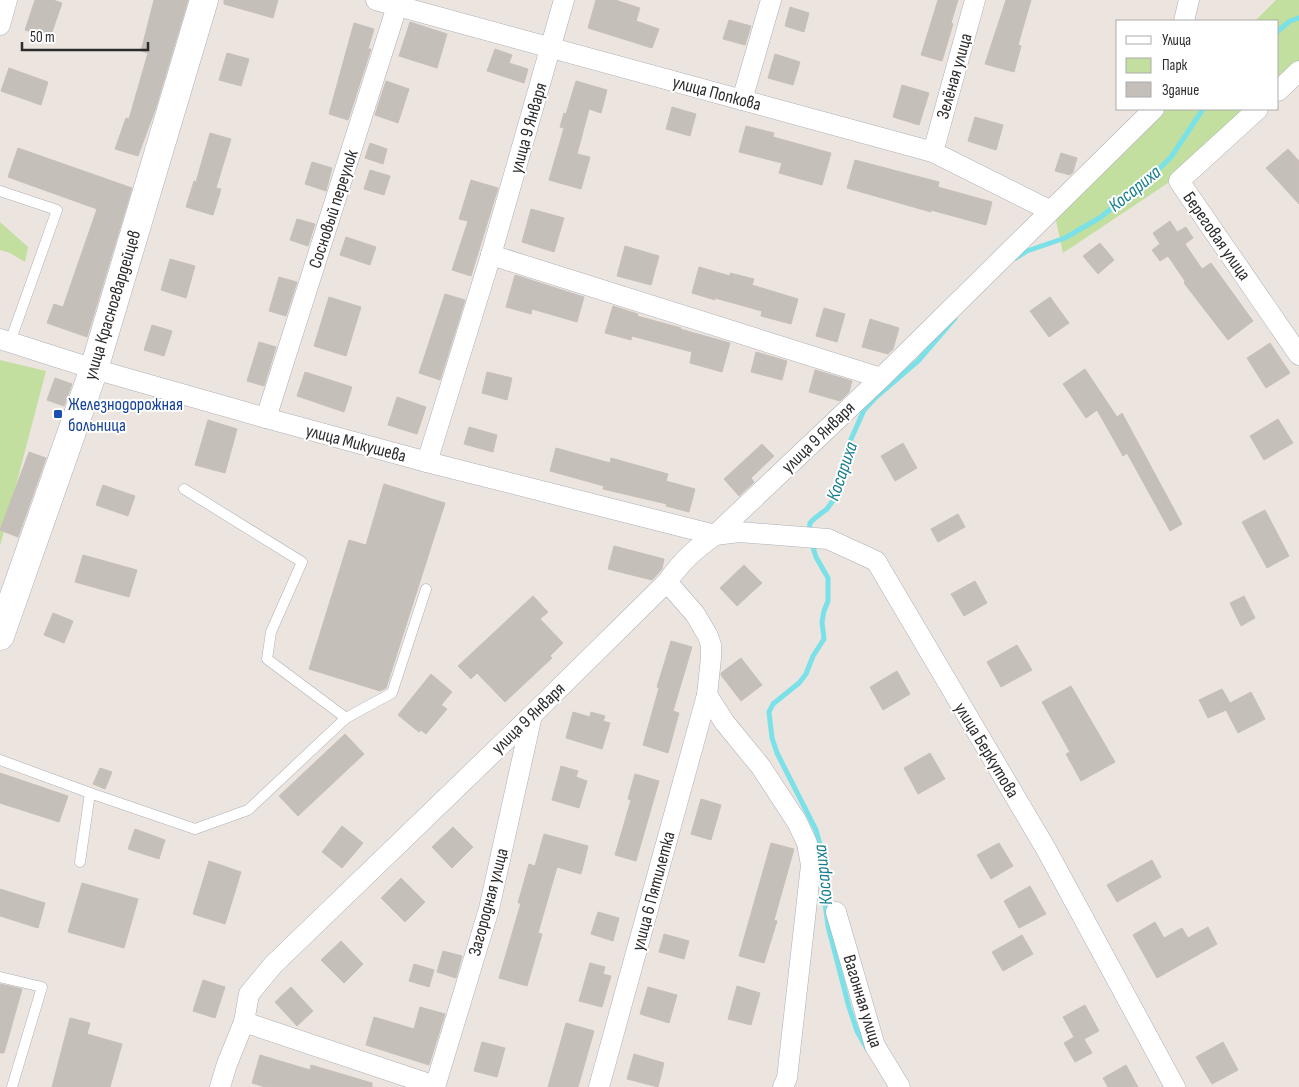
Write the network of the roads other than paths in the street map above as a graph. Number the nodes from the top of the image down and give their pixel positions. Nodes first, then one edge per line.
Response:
1 (7, 0) edge
2 (204, 0) edge
3 (376, 0) edge
4 (564, 0) edge
5 (771, 0) edge
6 (975, 0) edge
7 (1189, 0) edge
8 (398, 3) edge
9 (1184, 20) edge
10 (0, 25) edge
11 (550, 47) junction
12 (1299, 71) edge
13 (1279, 90) edge
14 (742, 100) junction
15 (1153, 110) edge
16 (1257, 110) edge
17 (933, 152) junction
18 (0, 191) edge
19 (1050, 210) junction
20 (491, 255) junction
21 (5, 341) edge
22 (1299, 355) edge
23 (94, 369) junction
24 (881, 378) junction
25 (266, 418) junction
26 (427, 462) junction
27 (184, 489) dead end
28 (715, 535) junction
29 (667, 582) junction
30 (426, 589) dead end
31 (0, 636) edge
32 (707, 695) junction
33 (532, 715) junction
34 (346, 718) junction
35 (0, 760) edge
36 (90, 793) junction
37 (80, 862) dead end
38 (836, 912) dead end
39 (0, 977) edge
40 (244, 1022) junction
41 (435, 1086) edge
42 (12, 1087) edge
43 (220, 1087) edge
44 (599, 1087) edge
45 (783, 1087) edge
46 (900, 1087) edge
47 (1175, 1087) edge

1 - 10 street
2 - 23 street, улица Красногвардейцев
3 - 8 street, улица Попкова
4 - 11 street, улица 9 Января
5 - 14 street
6 - 17 street, Зелёная улица
7 - 9 street
8 - 11 street, улица Попкова
8 - 25 street, Сосновый переулок
11 - 14 street, улица Попкова
11 - 20 street, улица 9 Января
12 - 13 street
14 - 17 street, улица Попкова
15 - 19 street, улица 9 Января
16 - 22 street, Береговая улица
17 - 19 street, улица Попкова
18 - 21 lane
19 - 24 street, улица 9 Января
20 - 24 street
20 - 26 street, улица 9 Января
21 - 23 street, улица Микушева
23 - 25 street, улица Микушева
23 - 31 street, улица Красногвардейцев
24 - 28 street, улица 9 Января
25 - 26 street, улица Микушева
26 - 28 street, улица Микушева
27 - 34 lane
28 - 29 street, улица 9 Января
28 - 47 street, улица Беркутова
29 - 32 street, улица 6 Пятилетка
29 - 33 street, улица 9 Января
30 - 34 lane
32 - 44 street, улица 6 Пятилетка
32 - 45 street
33 - 40 street, улица 9 Января
33 - 41 street, Загородная улица
34 - 36 lane
35 - 36 lane
36 - 37 lane
38 - 46 street, Вагонная улица
39 - 42 lane
40 - 41 street
40 - 43 street, улица 9 Января

